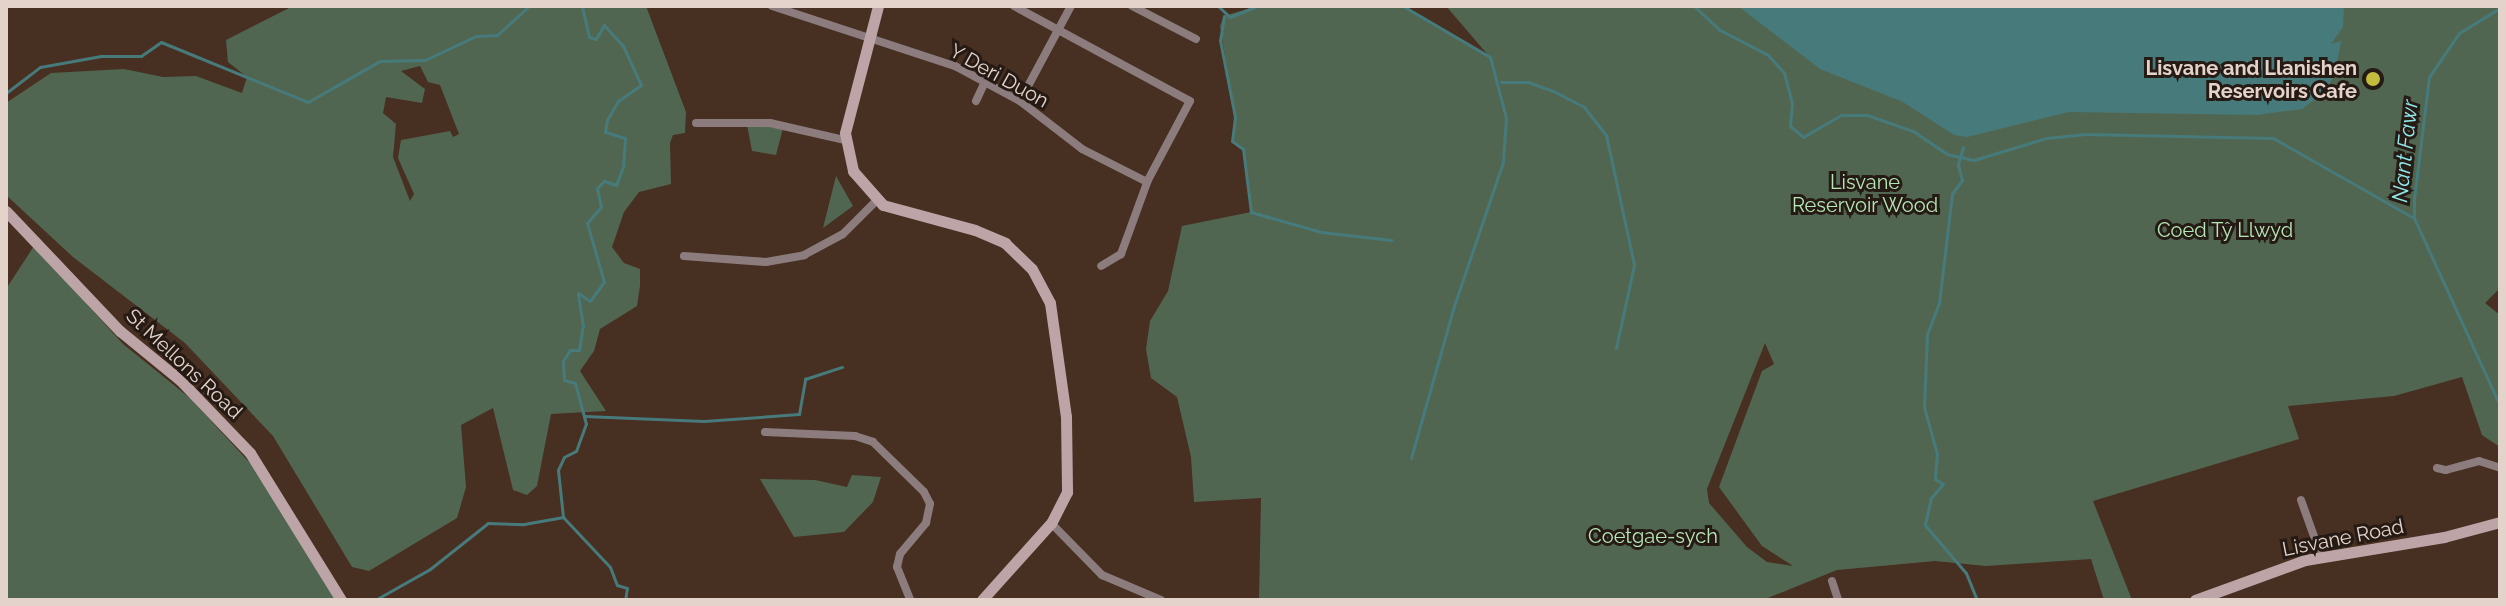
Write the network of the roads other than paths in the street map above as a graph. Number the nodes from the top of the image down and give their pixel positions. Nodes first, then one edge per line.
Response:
1 (772, 6) edge
2 (878, 6) edge
3 (1014, 6) edge
4 (1071, 6) edge
5 (1138, 7) edge
6 (1059, 29) junction
7 (870, 36) junction
8 (1196, 39) dead end
9 (985, 82) junction
10 (976, 101) dead end
11 (1020, 101) junction
12 (696, 123) dead end
13 (845, 140) junction
14 (1147, 182) junction
15 (877, 200) junction
16 (6, 211) edge
17 (684, 256) dead end
18 (1101, 266) dead end
19 (765, 432) dead end
20 (2437, 468) dead end
21 (2500, 468) edge
22 (2301, 500) dead end
23 (2500, 522) edge
24 (1051, 523) junction
25 (2321, 556) junction
26 (1832, 581) dead end
27 (341, 600) edge
28 (910, 600) edge
29 (982, 600) edge
30 (1161, 600) edge
31 (1838, 600) edge
32 (2195, 600) edge

1 - 7 street, Y Deri Duon
2 - 7 main road
3 - 6 street
4 - 6 street
5 - 8 street
6 - 11 street
6 - 14 street
7 - 9 street, Y Deri Duon
7 - 13 main road
9 - 10 street
9 - 11 street, Y Deri Duon
11 - 14 street, Y Deri Duon
12 - 13 street
13 - 15 main road
14 - 18 street
15 - 17 street
15 - 24 main road
16 - 27 main road, St Mellons Road
19 - 28 street
20 - 21 street
22 - 25 street
23 - 25 main road, Lisvane Road
24 - 29 main road
24 - 30 street
25 - 32 main road, Lisvane Road
26 - 31 street

